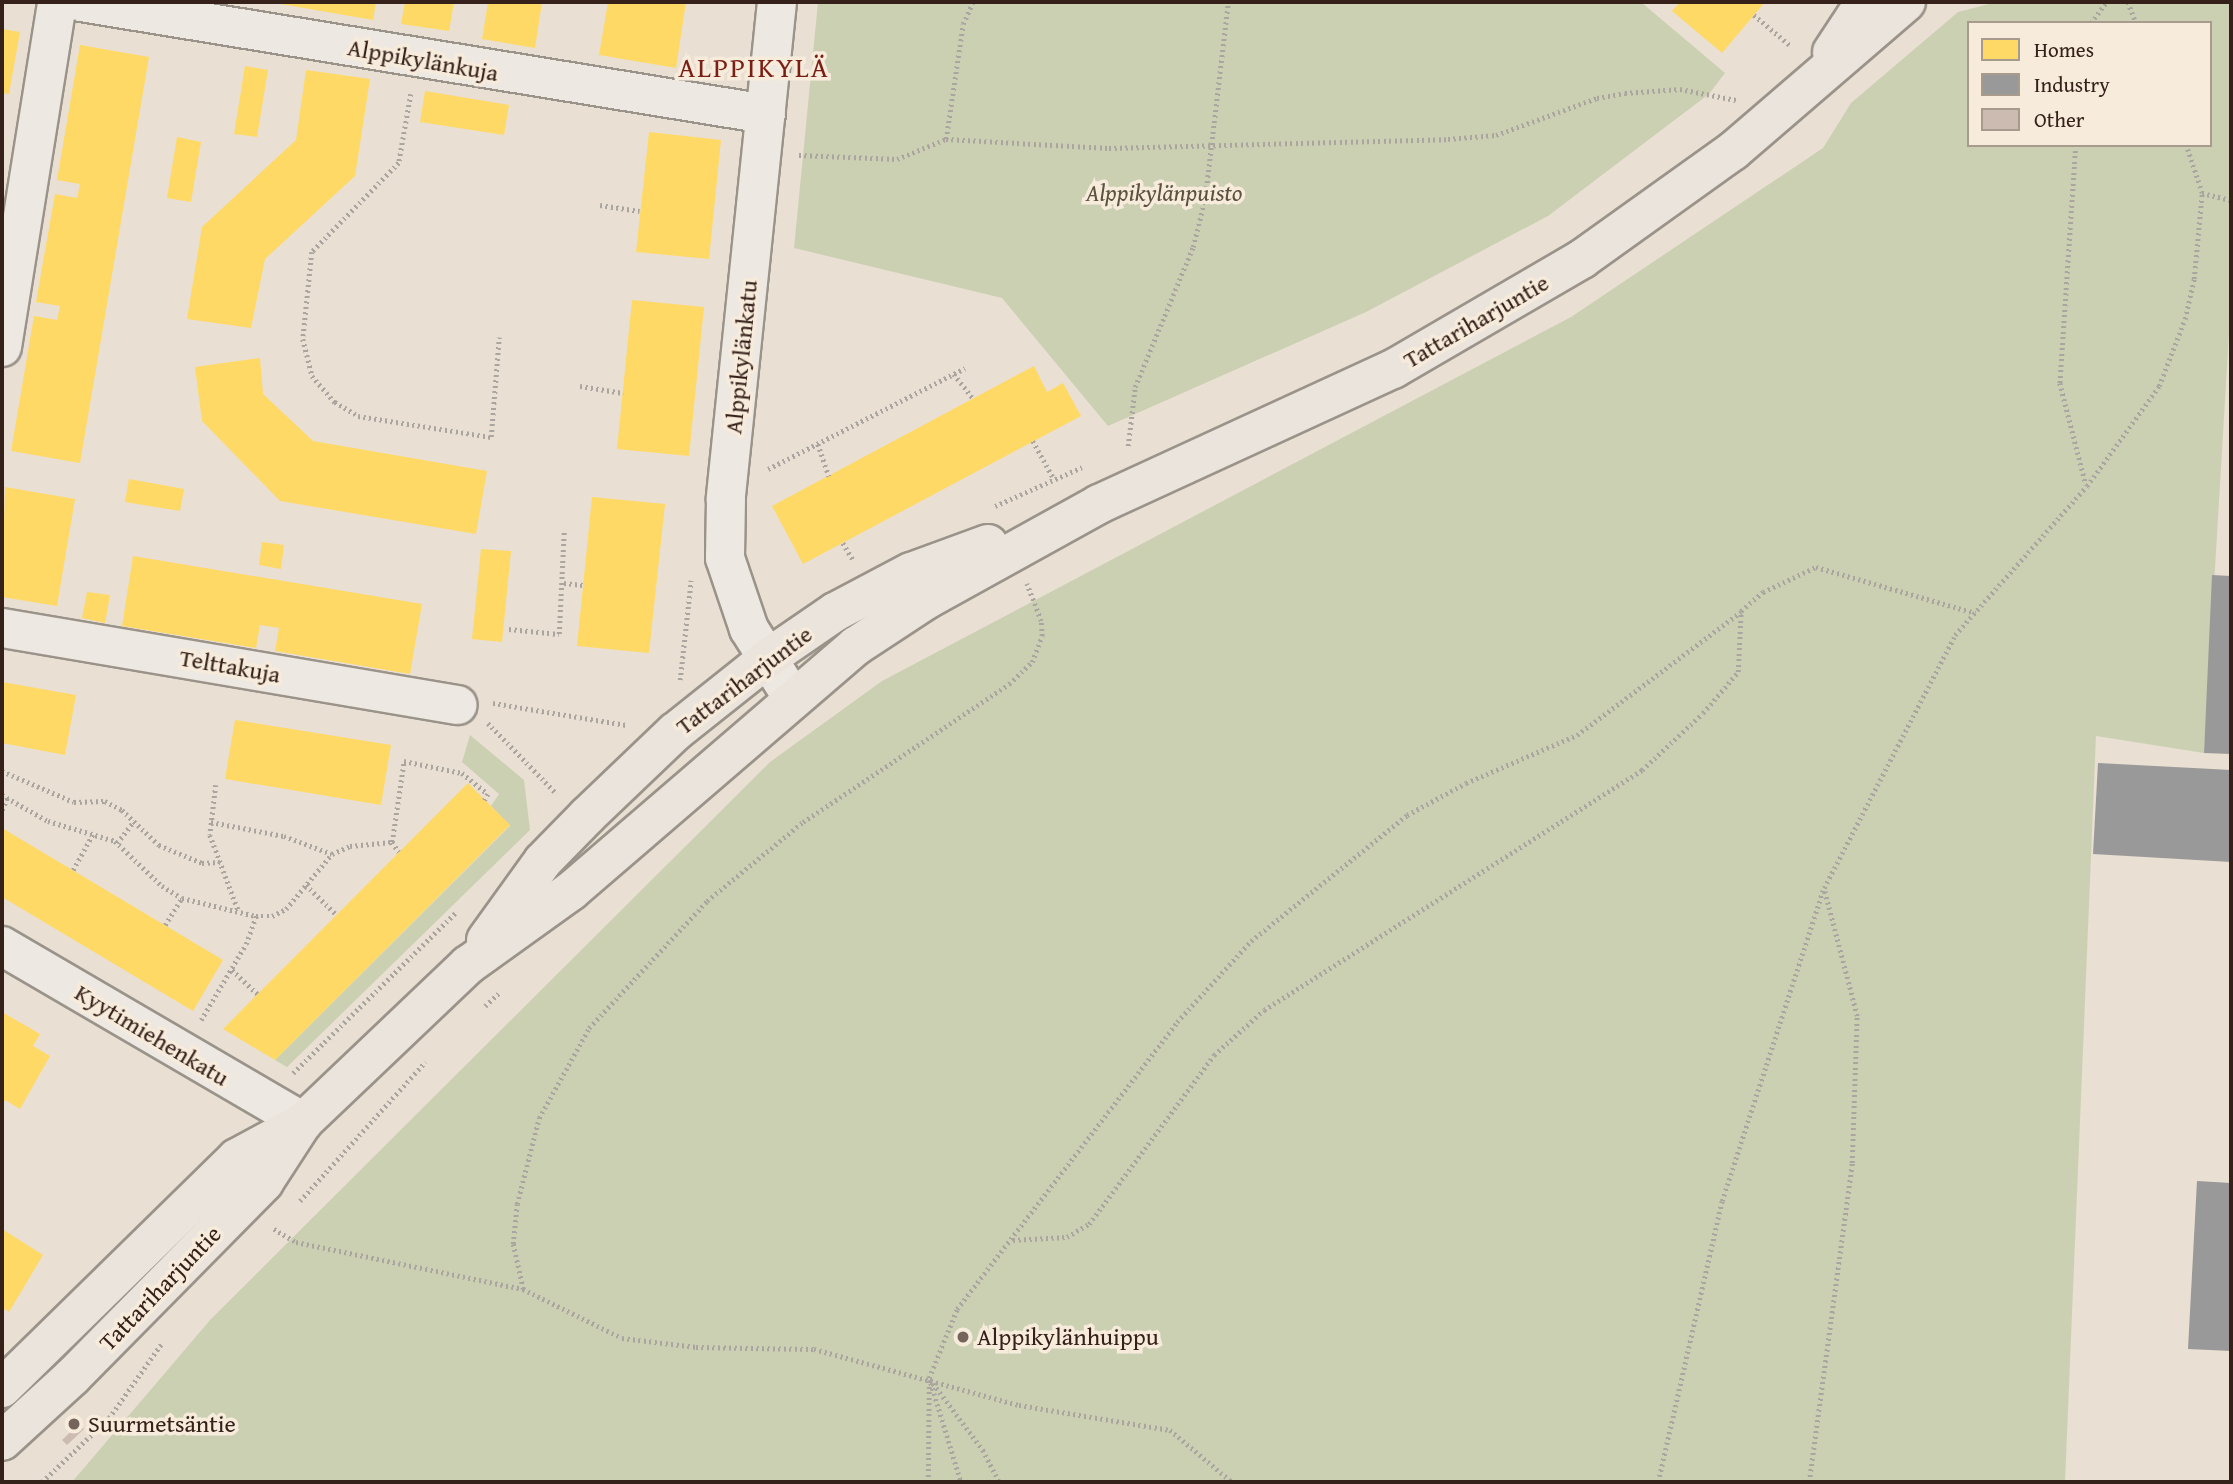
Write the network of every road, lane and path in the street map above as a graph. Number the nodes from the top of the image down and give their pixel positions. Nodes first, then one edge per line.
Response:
1 (57, 2) edge
2 (80, 2) edge
3 (777, 2) edge
4 (973, 2) edge
5 (1228, 2) edge
6 (1865, 2) edge
7 (1906, 2) edge
8 (2106, 2) edge
9 (2128, 2) edge
10 (1754, 15) dead end
11 (2092, 21) edge
12 (2135, 21) edge
13 (1798, 35) dead end
14 (1791, 46) junction
15 (1784, 55) dead end
16 (417, 58) junction
17 (1816, 77) junction
18 (1745, 93) dead end
19 (1737, 100) junction
20 (1727, 108) dead end
21 (766, 114) junction
22 (946, 139) junction
23 (1210, 144) junction
24 (2076, 147) edge
25 (2187, 147) edge
26 (795, 155) dead end
27 (2202, 193) junction
28 (2231, 200) edge
29 (600, 205) dead end
30 (640, 211) dead end
31 (499, 337) dead end
32 (2, 347) edge
33 (964, 368) dead end
34 (954, 374) junction
35 (580, 386) dead end
36 (623, 393) dead end
37 (973, 398) dead end
38 (1033, 441) dead end
39 (1140, 441) dead end
40 (818, 444) junction
41 (1128, 446) junction
42 (1115, 452) dead end
43 (1091, 463) dead end
44 (768, 469) dead end
45 (829, 476) dead end
46 (1054, 479) junction
47 (2087, 486) junction
48 (1099, 504) junction
49 (993, 507) dead end
50 (564, 532) dead end
51 (844, 543) dead end
52 (858, 568) dead end
53 (1037, 574) dead end
54 (1025, 580) junction
55 (564, 583) junction
56 (583, 585) dead end
57 (1013, 587) dead end
58 (1741, 611) junction
59 (1975, 613) junction
60 (2, 628) edge
61 (509, 629) dead end
62 (768, 658) junction
63 (687, 684) dead end
64 (678, 691) dead end
65 (792, 697) junction
66 (458, 705) junction
67 (629, 726) dead end
68 (2, 771) edge
69 (216, 785) dead end
70 (5, 796) edge
71 (485, 800) dead end
72 (567, 803) dead end
73 (2, 810) edge
74 (134, 821) junction
75 (211, 822) junction
76 (94, 832) junction
77 (117, 842) junction
78 (392, 842) junction
79 (399, 852) dead end
80 (332, 854) junction
81 (220, 862) junction
82 (73, 870) dead end
83 (306, 885) junction
84 (1824, 888) junction
85 (182, 898) junction
86 (467, 901) dead end
87 (239, 912) junction
88 (337, 915) dead end
89 (256, 916) junction
90 (164, 925) dead end
91 (2, 946) edge
92 (468, 965) junction
93 (232, 970) junction
94 (510, 982) dead end
95 (258, 994) dead end
96 (481, 1010) dead end
97 (198, 1025) dead end
98 (431, 1055) dead end
99 (265, 1100) junction
100 (303, 1122) junction
101 (293, 1209) dead end
102 (284, 1219) dead end
103 (274, 1229) junction
104 (265, 1238) dead end
105 (1013, 1240) junction
106 (523, 1289) junction
107 (172, 1333) dead end
108 (929, 1378) junction
109 (2, 1388) edge
110 (2, 1441) edge
111 (42, 1482) edge
112 (928, 1482) edge
113 (961, 1482) edge
114 (999, 1482) edge
115 (1232, 1482) edge
116 (1658, 1482) edge
117 (1809, 1482) edge

1 - 32 street
2 - 16 street, Alppikylänkuja
3 - 21 street, Alppikylänkatu
4 - 22 path
5 - 23 path
6 - 17 main road, Tattariharjuntie
7 - 17 main road, Tattariharjuntie
8 - 11 path
9 - 12 path
10 - 14 path
13 - 14 path
14 - 15 path
16 - 21 street, Alppikylänkuja
16 - 31 path
17 - 48 main road, Tattariharjuntie
18 - 19 path
19 - 20 path
19 - 23 path
21 - 62 street, Alppikylänkatu
22 - 23 path
22 - 26 path
23 - 41 path
24 - 47 path
25 - 27 path
27 - 28 path
27 - 47 path
29 - 30 path
33 - 34 path
34 - 37 path
34 - 40 path
35 - 36 path
38 - 46 path
39 - 41 path
40 - 44 path
40 - 45 path
41 - 42 path
43 - 46 path
46 - 49 path
47 - 59 path
48 - 62 main road, Tattariharjuntie
48 - 65 main road, Tattariharjuntie
50 - 55 path
51 - 52 path
53 - 54 path
54 - 57 path
54 - 106 path
55 - 56 path
55 - 61 path
58 - 59 path
58 - 105 path
58 - 105 path
59 - 84 path
60 - 66 street, Telttakuja
62 - 65 street, Alppikylänkatu
62 - 92 main road, Tattariharjuntie
63 - 64 path
65 - 92 main road, Tattariharjuntie
66 - 67 path
66 - 72 path
68 - 74 path
69 - 75 path
70 - 73 path
70 - 76 path
71 - 78 path
74 - 77 path
74 - 81 path
75 - 80 path
75 - 81 path
76 - 77 path
76 - 82 path
77 - 85 path
78 - 79 path
78 - 80 path
80 - 83 path
81 - 87 path
83 - 88 path
83 - 89 path
84 - 116 path
84 - 117 path
85 - 87 path
85 - 90 path
86 - 99 path
87 - 89 path
89 - 93 path
91 - 99 street, Kyytimiehenkatu
92 - 100 main road, Tattariharjuntie
93 - 95 path
93 - 97 path
94 - 96 path
98 - 101 path
99 - 100 street, Kyytimiehenkatu
100 - 109 main road, Tattariharjuntie
100 - 110 main road, Tattariharjuntie
102 - 103 path
103 - 104 path
103 - 106 path
105 - 108 path
106 - 108 path
107 - 111 path
108 - 112 path
108 - 113 path
108 - 114 path
108 - 115 path

